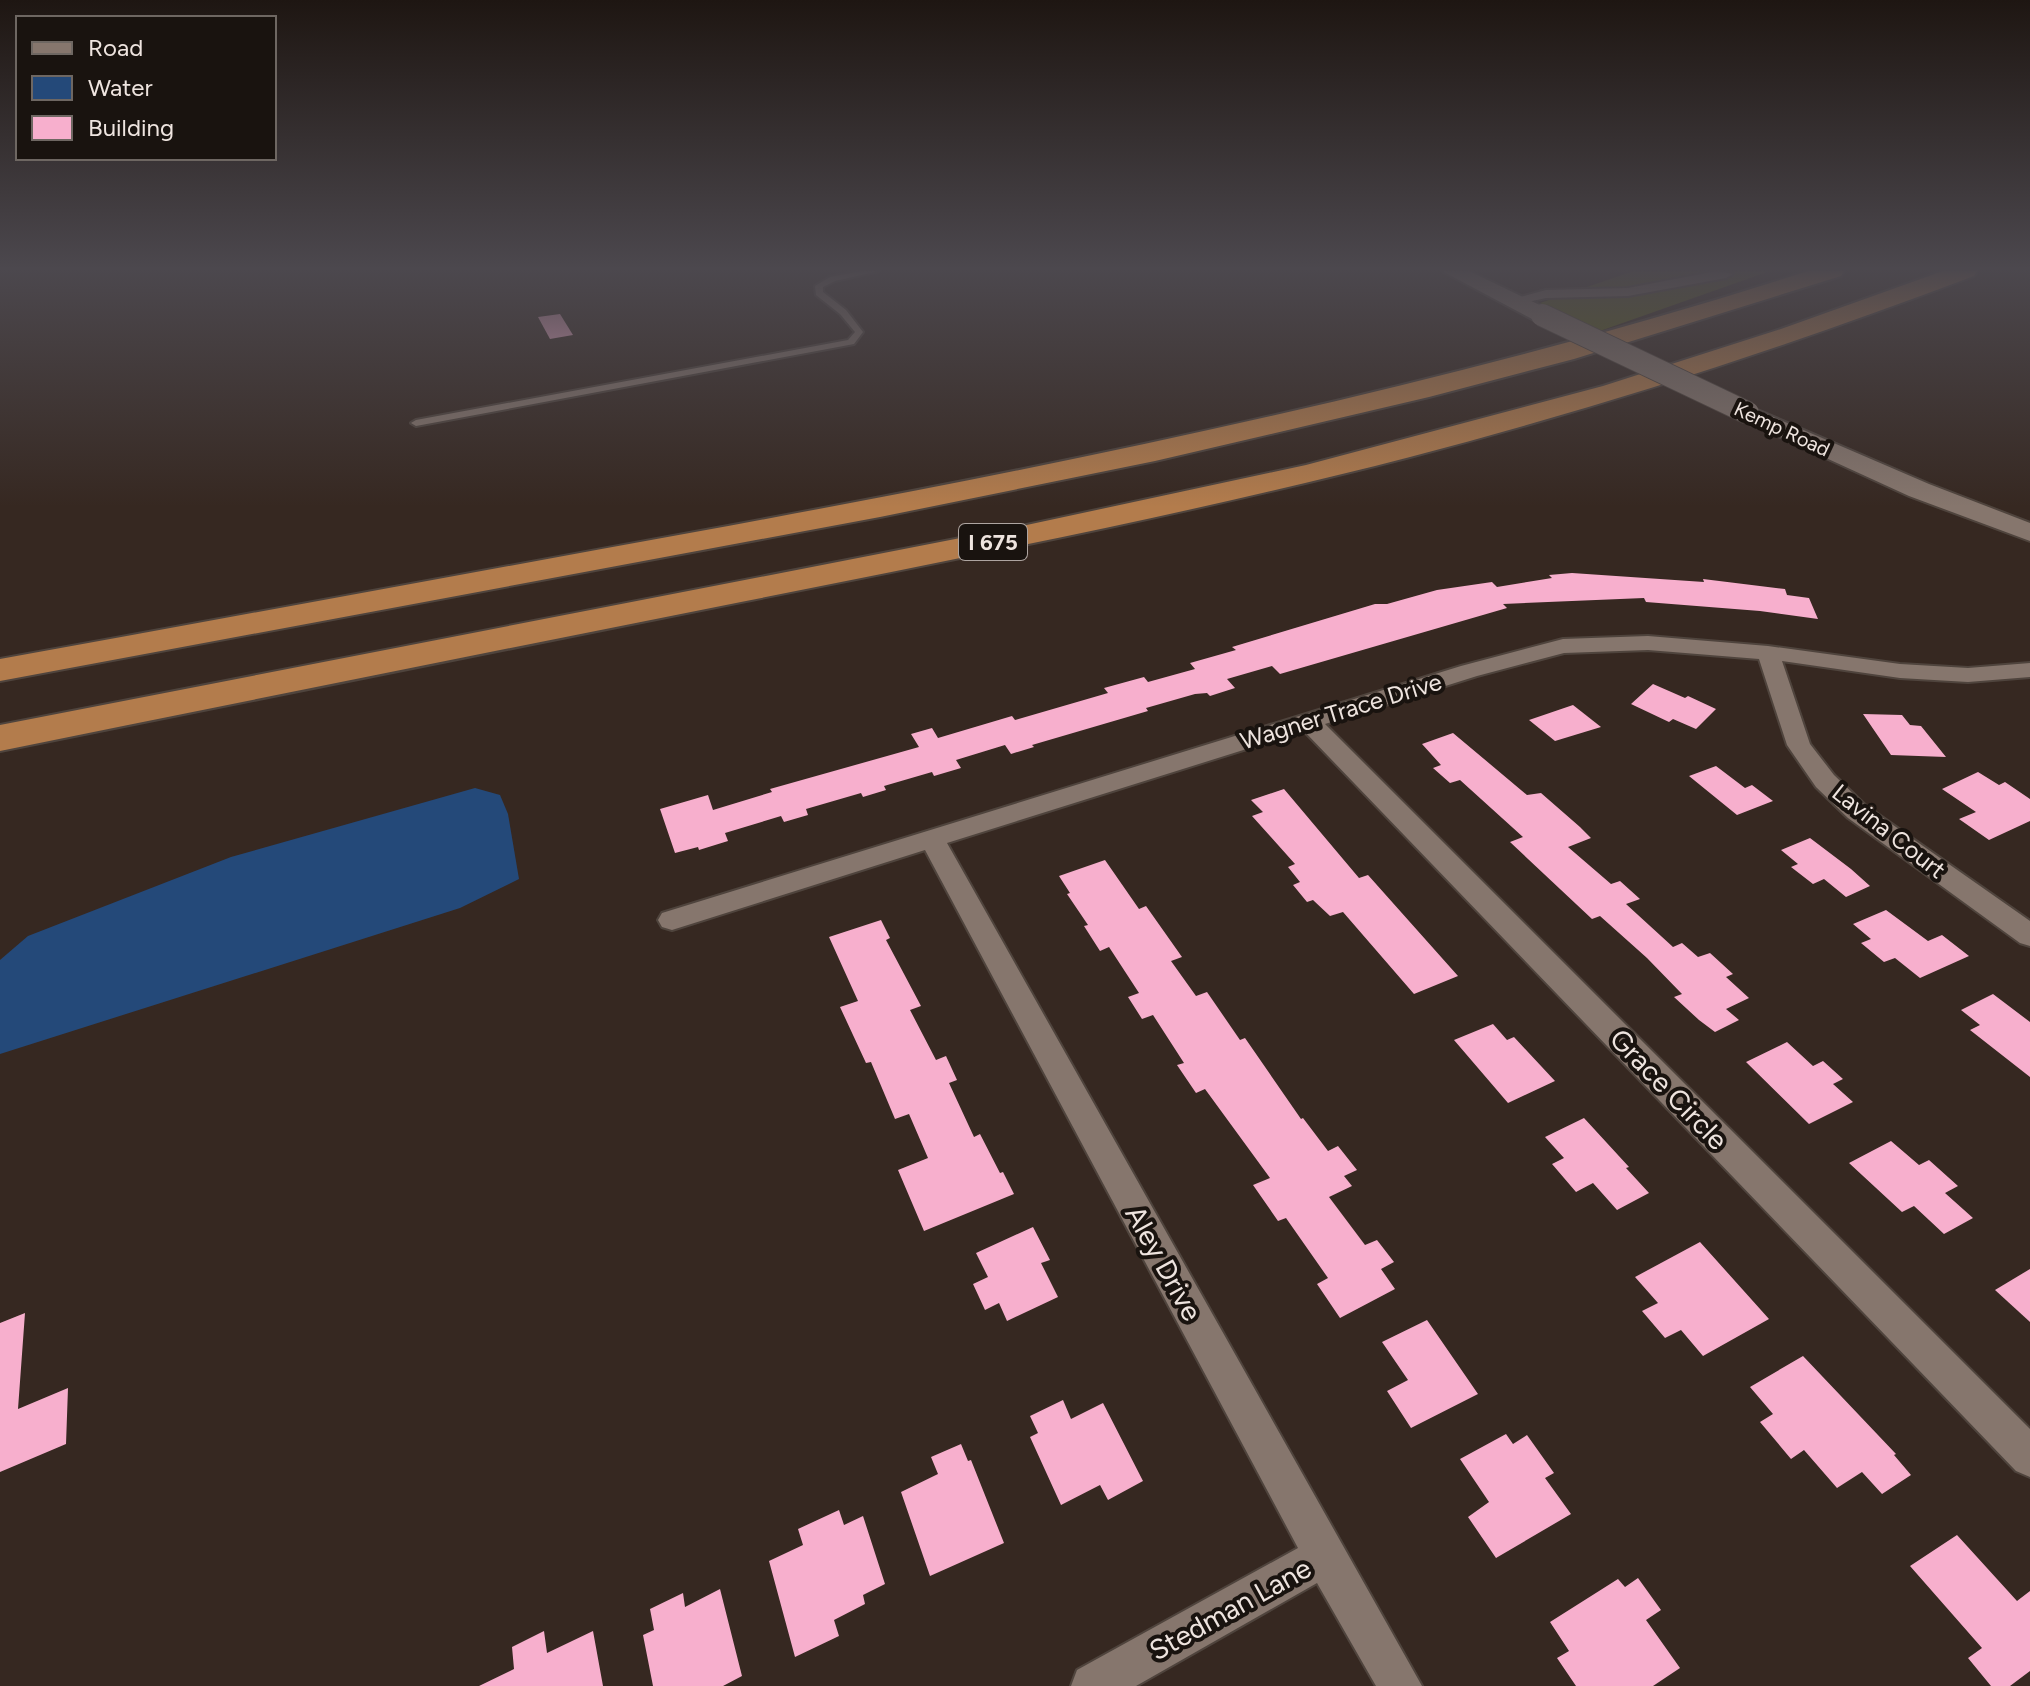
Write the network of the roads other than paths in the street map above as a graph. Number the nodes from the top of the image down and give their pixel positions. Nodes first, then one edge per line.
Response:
1 (810, 350) edge
2 (1579, 350) edge
3 (1615, 350) edge
4 (1744, 350) edge
5 (416, 423) dead end
6 (2030, 533) edge
7 (1768, 653) junction
8 (0, 670) edge
9 (2030, 670) edge
10 (1308, 721) junction
11 (0, 738) edge
12 (932, 839) junction
13 (672, 920) dead end
14 (2030, 935) edge
15 (2030, 1457) edge
16 (1325, 1556) junction
17 (1093, 1686) edge
18 (1400, 1686) edge

1 - 5 lane
2 - 8 highway, I 675
3 - 6 main road, Kemp Road, bridge
4 - 11 highway, I 675
7 - 9 street, Wagner Trace Drive
7 - 10 street, Wagner Trace Drive
7 - 14 street, Lavina Court
10 - 12 street, Wagner Trace Drive
10 - 15 street, Grace Circle
12 - 13 street, Wagner Trace Drive
12 - 16 street, Aley Drive
16 - 17 street, Stedman Lane
16 - 18 street, Aley Drive

